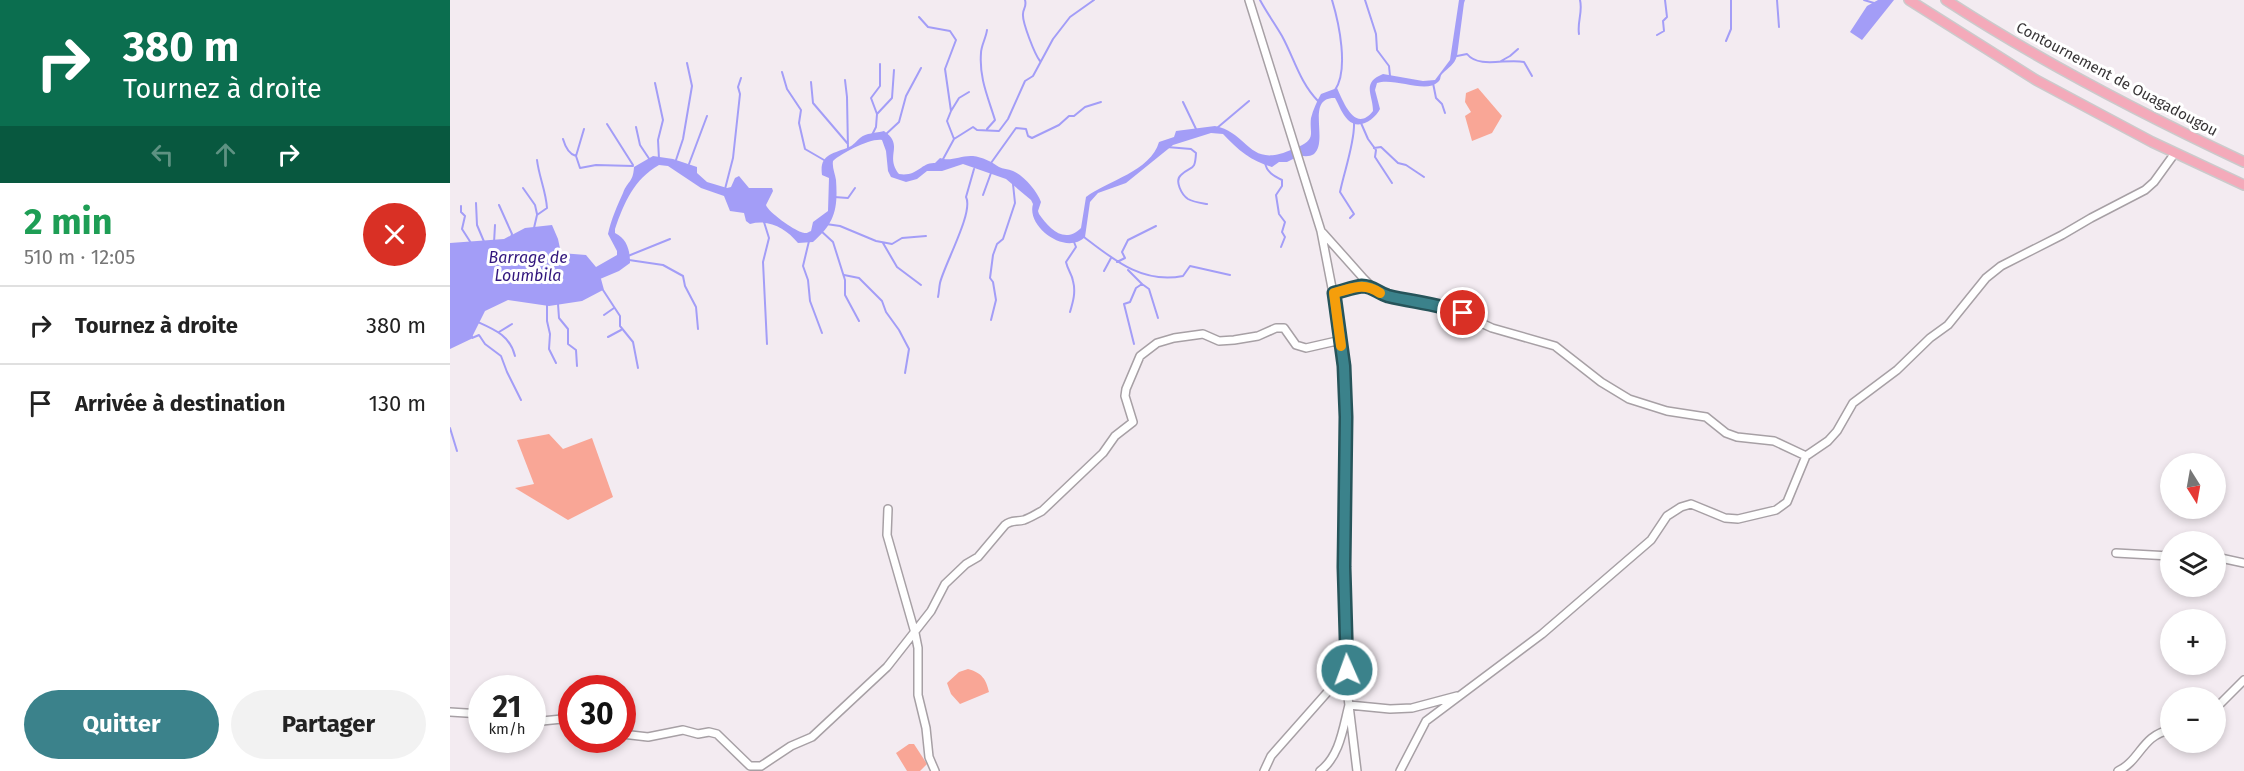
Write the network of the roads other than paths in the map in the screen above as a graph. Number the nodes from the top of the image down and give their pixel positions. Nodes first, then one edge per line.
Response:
1 (1249, 0) edge
2 (1909, 0) edge
3 (1946, 0) edge
4 (2175, 153) junction
5 (2244, 162) edge
6 (2244, 184) edge
7 (1321, 231) junction
8 (1372, 287) junction
9 (1334, 293) junction
10 (1341, 340) junction
11 (1806, 456) junction
12 (888, 508) dead end
13 (2116, 553) dead end
14 (2160, 555) edge
15 (2226, 559) edge
16 (2244, 563) edge
17 (915, 633) junction
18 (1347, 670) junction
19 (2244, 680) edge
20 (1462, 694) junction
21 (2226, 698) edge
22 (1349, 705) junction
23 (450, 712) edge
24 (468, 713) edge
25 (2160, 733) edge
26 (636, 736) edge
27 (935, 771) edge
28 (1264, 771) edge
29 (1320, 771) edge
30 (1357, 771) edge
31 (1400, 771) edge
32 (2118, 771) edge

1 - 7 street
2 - 4 highway
3 - 5 highway, Contournement de Ouagadougou
4 - 6 highway
4 - 11 street
7 - 8 street
7 - 9 street
8 - 9 street
8 - 11 street
9 - 10 street
10 - 17 street
10 - 18 street
11 - 20 street
12 - 17 street
13 - 14 street
15 - 16 street
17 - 26 street
17 - 27 street
18 - 22 street
18 - 28 street
19 - 21 street
20 - 22 street
20 - 31 street
22 - 29 street
22 - 30 street
23 - 24 street
25 - 32 street

